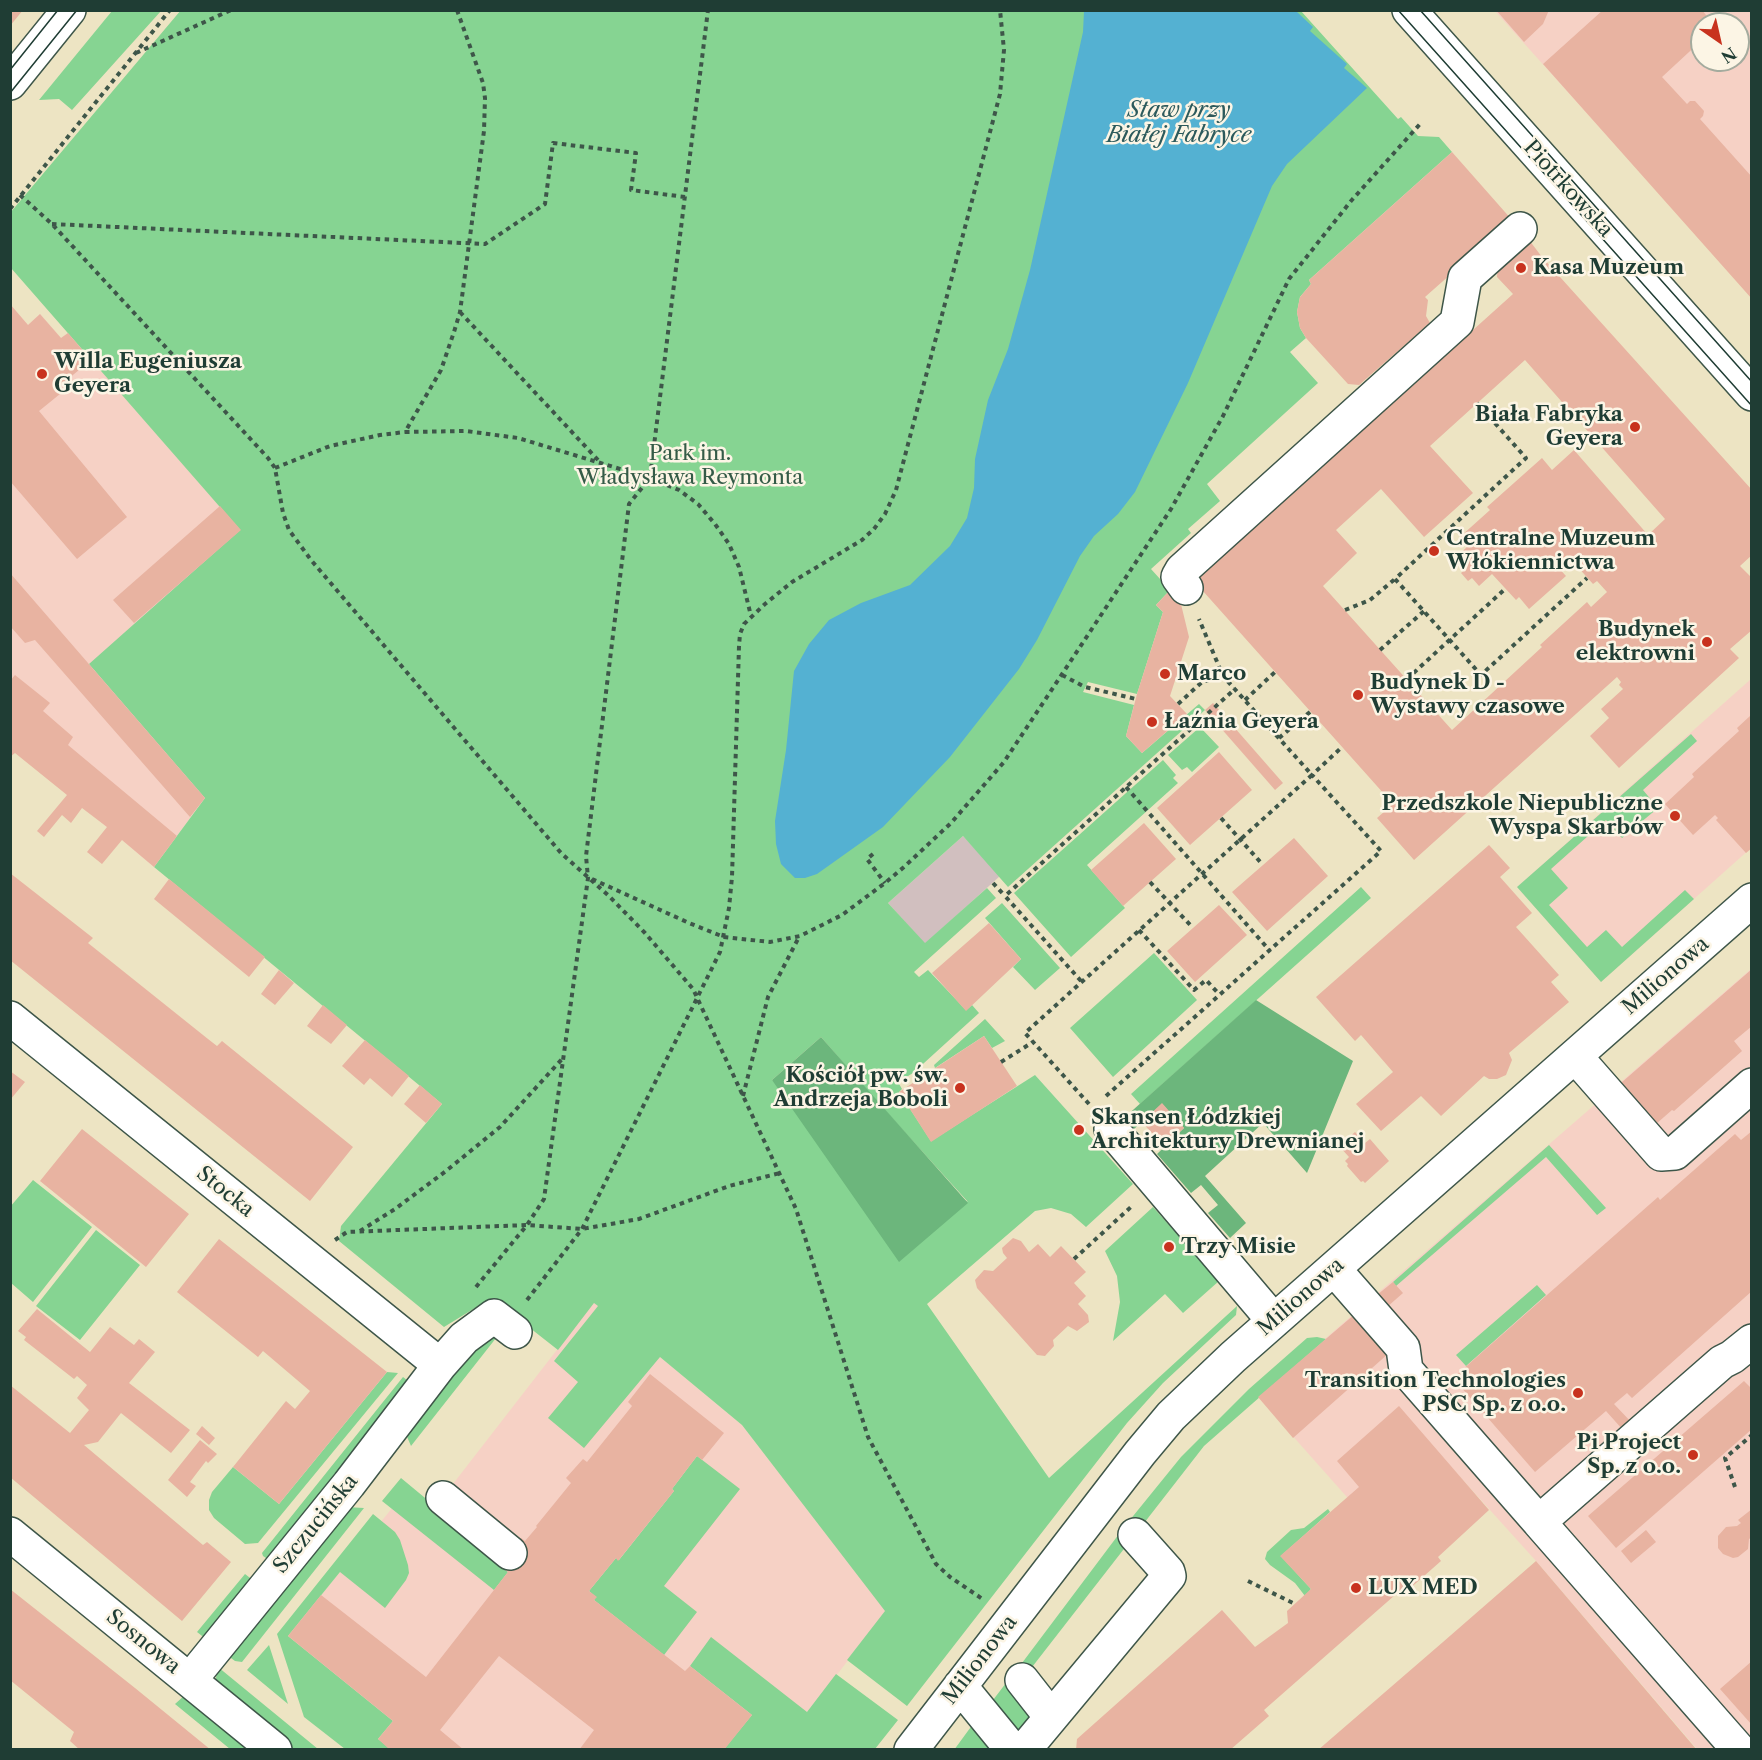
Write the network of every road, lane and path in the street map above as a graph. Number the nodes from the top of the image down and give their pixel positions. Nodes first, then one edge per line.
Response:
1 (69, 10) edge
2 (170, 10) edge
3 (231, 10) edge
4 (457, 10) edge
5 (708, 10) edge
6 (1000, 10) edge
7 (1409, 10) edge
8 (135, 53) junction
9 (10, 83) edge
10 (1420, 124) dead end
11 (20, 195) junction
12 (685, 197) junction
13 (10, 209) edge
14 (52, 224) junction
15 (1520, 229) dead end
16 (468, 243) junction
17 (460, 312) junction
18 (1752, 394) edge
19 (1477, 403) dead end
20 (405, 432) junction
21 (600, 462) junction
22 (275, 468) junction
23 (650, 478) junction
24 (1587, 578) dead end
25 (1395, 579) junction
26 (1186, 588) joint
27 (1505, 589) dead end
28 (1345, 610) dead end
29 (1424, 611) junction
30 (751, 616) junction
31 (1449, 639) junction
32 (1380, 650) dead end
33 (1275, 672) dead end
34 (1062, 675) junction
35 (1223, 676) junction
36 (1407, 679) dead end
37 (1235, 689) junction
38 (1136, 699) dead end
39 (1245, 700) junction
40 (1178, 704) dead end
41 (1310, 712) dead end
42 (1279, 738) junction
43 (1342, 747) dead end
44 (1312, 775) junction
45 (1126, 787) junction
46 (1221, 818) dead end
47 (1240, 839) junction
48 (873, 854) dead end
49 (1263, 865) dead end
50 (1202, 874) junction
51 (588, 878) junction
52 (1150, 882) dead end
53 (885, 883) junction
54 (993, 883) dead end
55 (1005, 896) junction
56 (1752, 900) edge
57 (1169, 903) junction
58 (1194, 928) dead end
59 (1139, 930) junction
60 (800, 936) junction
61 (724, 937) junction
62 (1270, 951) junction
63 (1081, 981) junction
64 (1219, 994) junction
65 (697, 999) junction
66 (10, 1018) edge
67 (1033, 1042) junction
68 (1575, 1056) junction
69 (564, 1058) junction
70 (1001, 1062) dead end
71 (1752, 1085) edge
72 (743, 1096) junction
73 (1102, 1119) junction
74 (780, 1173) junction
75 (1157, 1183) junction
76 (527, 1225) junction
77 (582, 1229) junction
78 (359, 1232) dead end
79 (332, 1242) dead end
80 (1074, 1259) dead end
81 (1334, 1269) junction
82 (474, 1290) dead end
83 (1275, 1321) junction
84 (512, 1330) joint
85 (1752, 1341) edge
86 (440, 1365) junction
87 (1752, 1435) edge
88 (1735, 1487) dead end
89 (443, 1498) dead end
90 (1539, 1522) junction
91 (10, 1534) edge
92 (1135, 1535) dead end
93 (510, 1553) dead end
94 (1248, 1581) dead end
95 (987, 1603) dead end
96 (1295, 1604) dead end
97 (190, 1680) junction
98 (1022, 1680) dead end
99 (960, 1686) junction
100 (1051, 1718) junction
101 (275, 1749) edge
102 (911, 1749) edge
103 (1008, 1749) edge
104 (1024, 1749) edge
105 (1739, 1749) edge

1 - 9 street
2 - 8 path
3 - 8 path
4 - 16 path
5 - 12 path
6 - 30 path
7 - 18 street, Piotrkowska
8 - 11 path
10 - 34 path
11 - 13 path
11 - 14 path
12 - 16 path
12 - 23 path
14 - 16 path
14 - 22 path
15 - 26 street
16 - 17 path
17 - 20 path
17 - 21 path
19 - 25 path
20 - 21 path
20 - 22 path
21 - 23 path
22 - 51 path
23 - 30 path
23 - 51 path
24 - 31 path
25 - 28 path
25 - 29 path
26 - 35 path
27 - 31 path
29 - 31 path
29 - 32 path
30 - 61 path
31 - 36 path
33 - 39 path
34 - 38 path
34 - 53 path
35 - 37 path
35 - 40 path
37 - 39 path
37 - 45 path
39 - 42 path
41 - 42 path
42 - 44 path
43 - 44 path
44 - 47 path
44 - 62 path
45 - 50 path
45 - 55 path
46 - 47 path
47 - 49 path
47 - 50 path
48 - 53 path
50 - 57 path
50 - 62 path
51 - 61 path
51 - 65 path
51 - 69 path
52 - 57 path
53 - 60 path
54 - 55 path
55 - 63 path
56 - 68 street, Milionowa
57 - 58 path
57 - 59 path
59 - 63 path
59 - 64 path
60 - 61 path
60 - 72 path
61 - 65 path
62 - 64 path
63 - 67 path
64 - 73 path
65 - 72 path
65 - 77 path
66 - 86 street, Stocka
67 - 70 path
67 - 73 path
68 - 71 street
68 - 81 street, Milionowa
69 - 76 path
69 - 78 path
72 - 74 path
73 - 75 street
74 - 77 path
74 - 95 path
75 - 80 path
75 - 83 street
76 - 77 path
76 - 79 path
76 - 82 path
77 - 84 path
81 - 83 street, Milionowa
81 - 90 street
83 - 99 street, Milionowa
84 - 86 street, Szczucińska
85 - 90 street
86 - 97 street, Szczucińska
87 - 88 path
89 - 93 street
90 - 105 street
91 - 97 street, Sosnowa
92 - 100 street
94 - 96 path
97 - 101 street, Sosnowa
98 - 100 street
99 - 102 street, Milionowa
99 - 103 street
100 - 104 street

